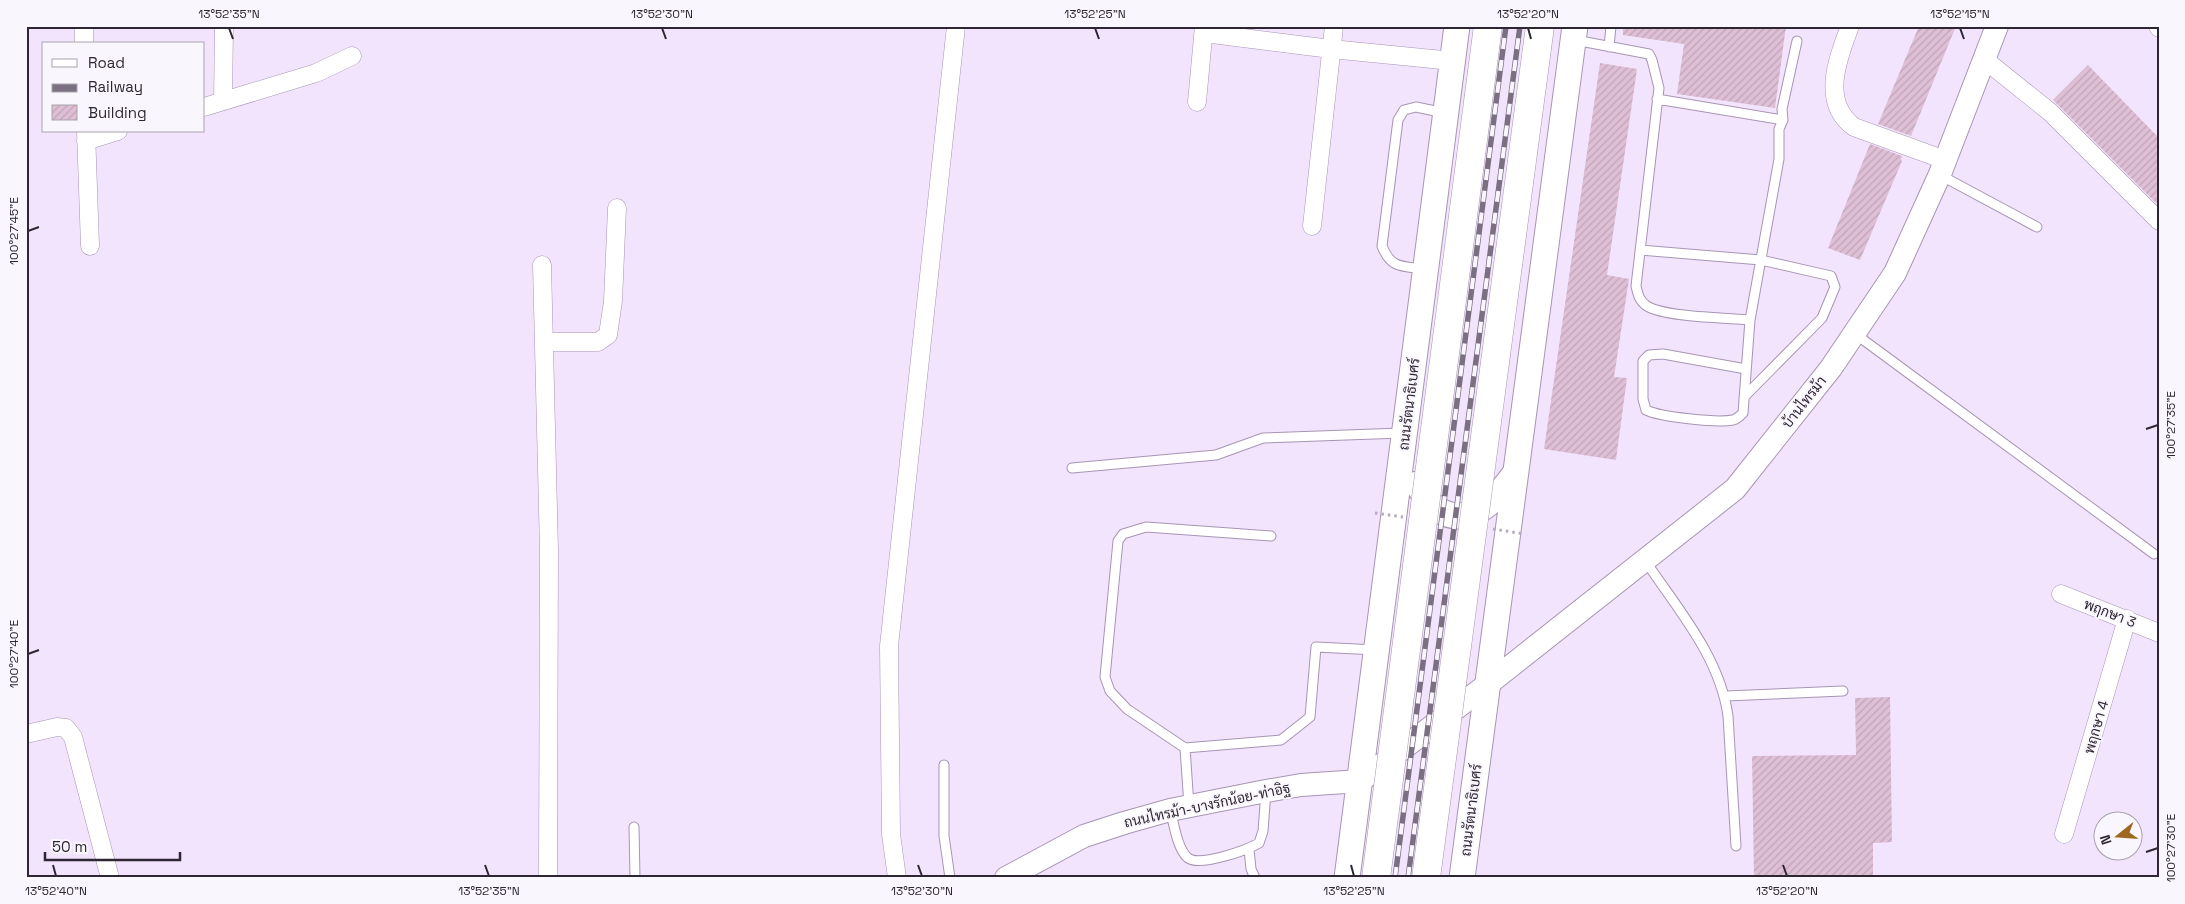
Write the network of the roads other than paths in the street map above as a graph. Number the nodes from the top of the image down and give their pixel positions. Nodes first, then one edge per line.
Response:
1 (84, 26) edge
2 (224, 26) edge
3 (956, 26) edge
4 (1334, 26) edge
5 (1457, 26) edge
6 (1488, 26) edge
7 (1540, 26) edge
8 (1611, 26) edge
9 (1850, 26) edge
10 (1997, 26) edge
11 (1204, 29) edge
12 (1574, 33) edge
13 (1797, 41) dead end
14 (84, 42) edge
15 (1609, 47) junction
16 (1331, 49) junction
17 (352, 56) dead end
18 (1984, 60) junction
19 (1453, 61) junction
20 (1657, 99) junction
21 (223, 101) junction
22 (1197, 102) dead end
23 (205, 107) edge
24 (1447, 114) junction
25 (1783, 120) junction
26 (112, 132) edge
27 (86, 136) edge
28 (1942, 167) junction
29 (617, 208) dead end
30 (2159, 221) edge
31 (1312, 226) dead end
32 (2037, 227) dead end
33 (90, 246) dead end
34 (1640, 250) junction
35 (1761, 260) junction
36 (542, 264) dead end
37 (1425, 269) junction
38 (1750, 320) junction
39 (1854, 333) junction
40 (544, 342) junction
41 (1746, 369) junction
42 (1744, 397) junction
43 (1404, 444) junction
44 (1072, 468) dead end
45 (1518, 470) junction
46 (1271, 536) dead end
47 (2154, 554) dead end
48 (1644, 559) junction
49 (2061, 594) dead end
50 (2127, 619) junction
51 (2159, 633) edge
52 (1376, 650) junction
53 (1488, 684) junction
54 (1843, 691) dead end
55 (1726, 696) junction
56 (26, 734) edge
57 (1185, 748) junction
58 (944, 765) dead end
59 (1360, 781) junction
60 (1266, 791) junction
61 (1180, 808) junction
62 (634, 827) dead end
63 (2064, 834) dead end
64 (1736, 846) dead end
65 (1249, 849) junction
66 (110, 878) edge
67 (548, 878) edge
68 (635, 878) edge
69 (897, 878) edge
70 (950, 878) edge
71 (1006, 878) edge
72 (1255, 878) edge
73 (1347, 878) edge
74 (1376, 878) edge
75 (1426, 878) edge
76 (1462, 878) edge

1 - 14 street
2 - 21 street
3 - 69 street
4 - 16 street
5 - 19 main road, ถนนรัตนาธิเบศร์
6 - 74 main road, bridge
7 - 75 main road, bridge
8 - 15 lane
9 - 28 street
10 - 18 street, บ้านไทรม้า
11 - 16 street
11 - 22 street
12 - 15 lane
12 - 45 main road, ถนนรัตนาธิเบศร์
13 - 25 lane
15 - 20 lane
16 - 19 street
16 - 31 street
17 - 21 street
18 - 28 street, บ้านไทรม้า
18 - 30 street
19 - 24 main road, ถนนรัตนาธิเบศร์
20 - 25 lane
20 - 34 lane
21 - 23 street
24 - 37 main road, ถนนรัตนาธิเบศร์
24 - 37 lane
25 - 35 lane
26 - 27 street
27 - 33 street
28 - 32 lane
28 - 39 street, บ้านไทรม้า
29 - 40 street
34 - 35 lane
34 - 38 lane
35 - 38 lane
35 - 42 lane
36 - 40 street
37 - 43 main road, ถนนรัตนาธิเบศร์
38 - 41 lane
39 - 47 lane
39 - 48 street, บ้านไทรม้า
40 - 67 street
41 - 42 lane
41 - 42 lane
43 - 44 lane
43 - 45 main road
43 - 52 main road, ถนนรัตนาธิเบศร์
45 - 53 main road, ถนนรัตนาธิเบศร์
46 - 57 lane
48 - 53 street, บ้านไทรม้า
48 - 55 lane
49 - 50 street, พฤกษา 3
50 - 51 street, พฤกษา 3
50 - 63 street, พฤกษา 4
52 - 57 lane
52 - 59 main road, ถนนรัตนาธิเบศร์
53 - 59 street
53 - 76 main road, ถนนรัตนาธิเบศร์
54 - 55 lane
55 - 64 lane
56 - 66 street
57 - 61 lane
58 - 70 lane
59 - 60 street, ถนนไทรม้า-บางรักน้อย-ท่าอิฐ
59 - 73 main road, ถนนรัตนาธิเบศร์
60 - 61 street, ถนนไทรม้า-บางรักน้อย-ท่าอิฐ
60 - 65 lane
61 - 65 lane
61 - 71 street, ถนนไทรม้า-บางรักน้อย-ท่าอิฐ
62 - 68 lane
65 - 72 lane

